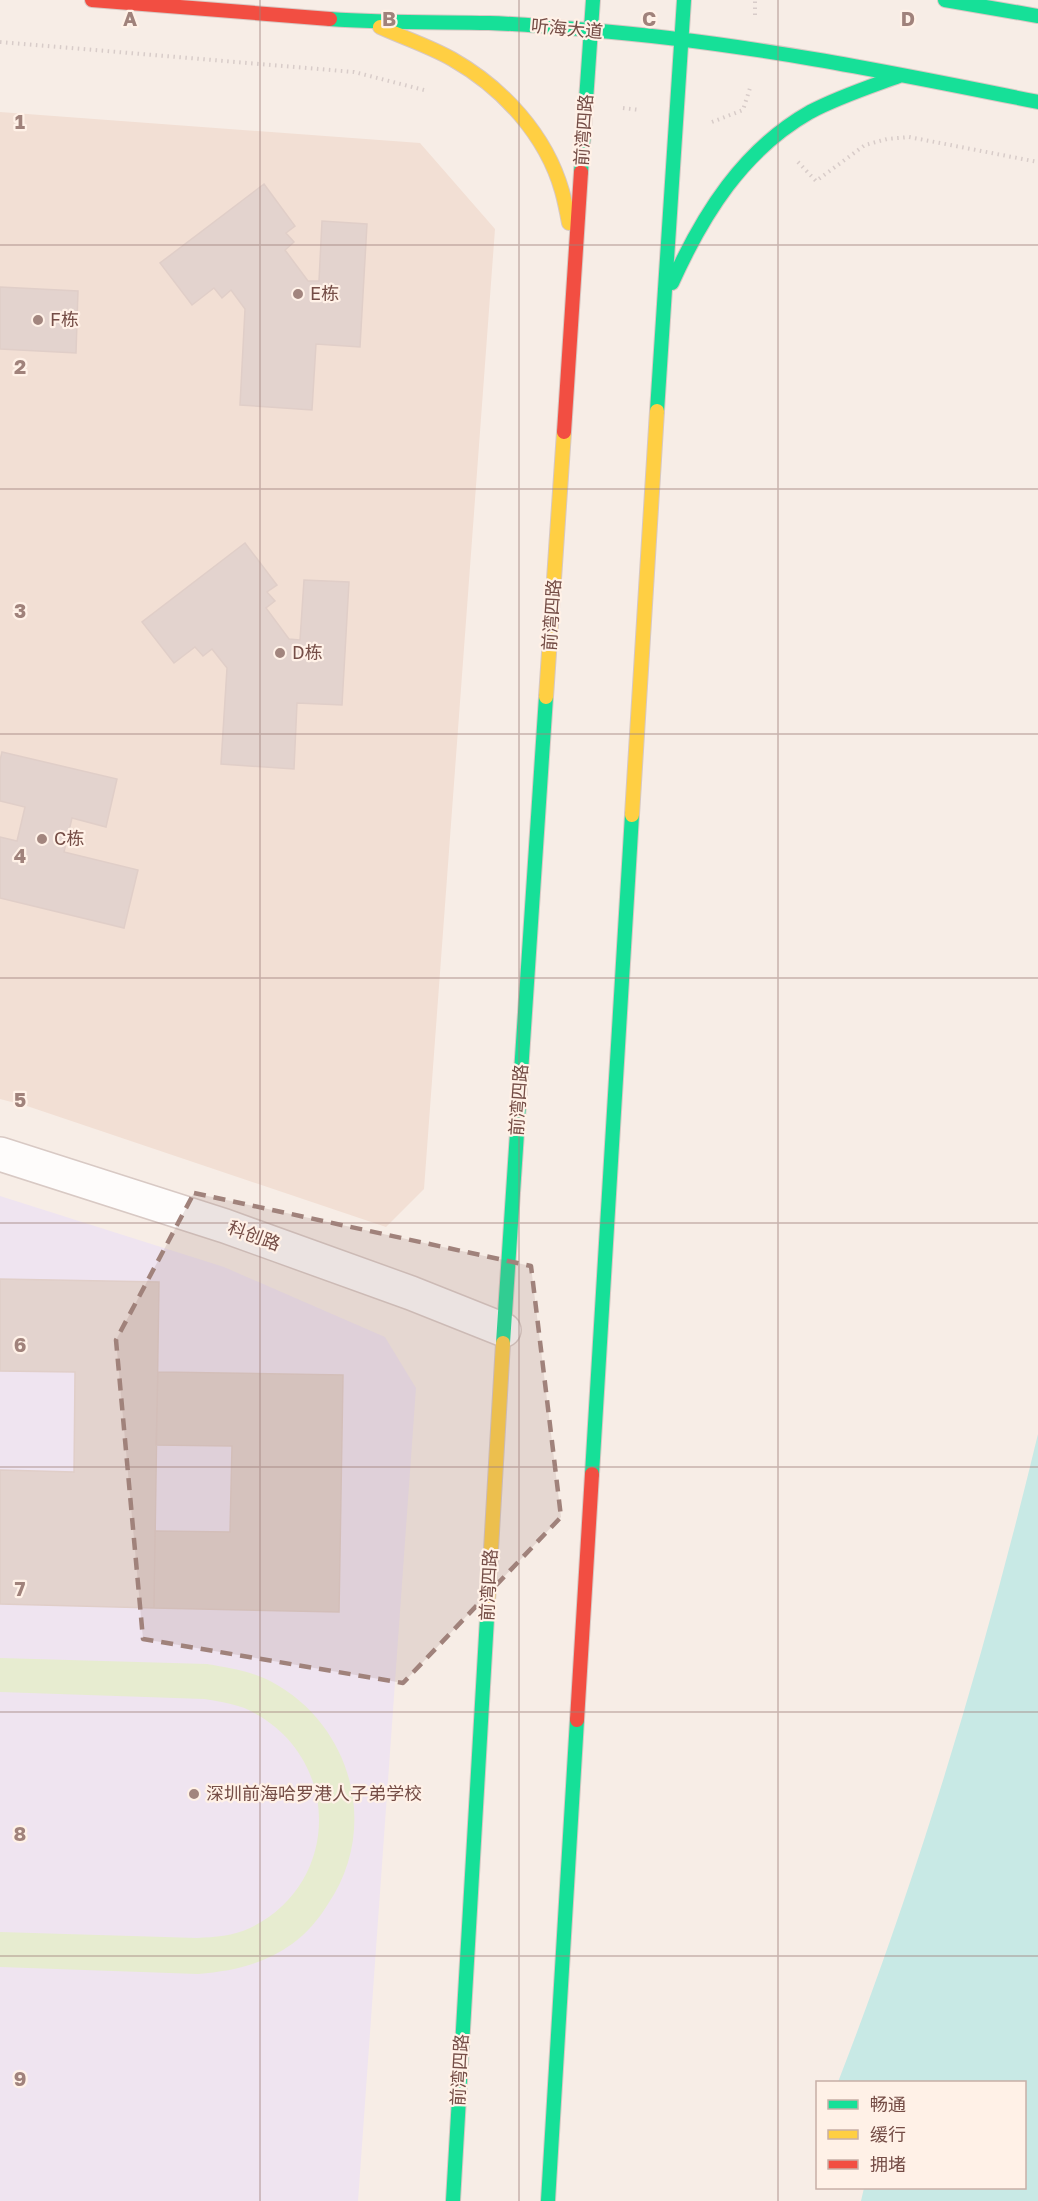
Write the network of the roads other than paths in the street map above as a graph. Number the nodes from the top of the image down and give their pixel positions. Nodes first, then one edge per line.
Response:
1 (92, 0) edge
2 (592, 0) edge
3 (684, 0) edge
4 (945, 0) edge
5 (1038, 16) edge
6 (370, 22) junction
7 (591, 30) junction
8 (680, 40) junction
9 (903, 75) junction
10 (1038, 102) edge
11 (576, 254) junction
12 (664, 301) junction
13 (0, 1154) edge
14 (504, 1330) junction
15 (453, 2201) edge
16 (548, 2201) edge

1 - 6 street, 听海大道
2 - 7 street, 前湾四路
3 - 8 street
4 - 5 street
6 - 7 street, 听海大道
6 - 11 street
7 - 8 street, 听海大道
7 - 11 street, 前湾四路
8 - 9 street, 听海大道
8 - 12 street
9 - 10 street, 听海大道
9 - 12 street
11 - 14 street, 前湾四路
12 - 16 street
13 - 14 street, 科创路
14 - 15 street, 前湾四路

